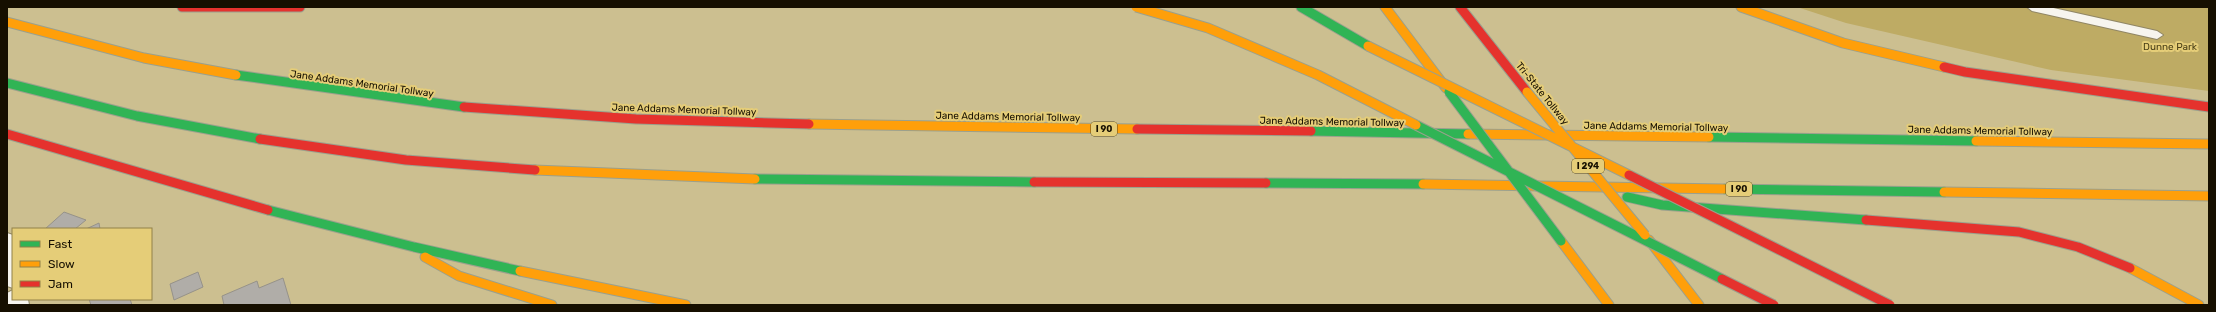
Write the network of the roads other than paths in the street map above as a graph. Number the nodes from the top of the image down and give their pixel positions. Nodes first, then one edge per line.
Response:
1 (182, 7) edge
2 (300, 7) edge
3 (1136, 7) edge
4 (1301, 7) edge
5 (1385, 7) edge
6 (1460, 7) edge
7 (1741, 7) edge
8 (2032, 7) edge
9 (7, 22) edge
10 (2156, 35) dead end
11 (7, 83) edge
12 (2209, 107) edge
13 (7, 134) edge
14 (2209, 144) edge
15 (1583, 187) junction
16 (2209, 196) edge
17 (7, 242) edge
18 (401, 244) junction
19 (12, 272) edge
20 (1587, 275) junction
21 (1592, 298) dead end
22 (552, 305) edge
23 (686, 305) edge
24 (1609, 305) edge
25 (1699, 305) edge
26 (1774, 305) edge
27 (1890, 305) edge
28 (2199, 305) edge

1 - 2 highway
3 - 26 highway, bridge
4 - 27 highway, bridge
5 - 20 highway, bridge
6 - 25 highway, Tri-State Tollway / I 294, bridge
7 - 12 highway
8 - 10 lane
9 - 14 highway, Jane Addams Memorial Tollway / I 90
11 - 15 highway, I 90
13 - 18 highway
15 - 16 highway, I 90
15 - 28 highway
17 - 19 street
18 - 22 highway
18 - 23 highway
20 - 21 highway
20 - 24 highway

